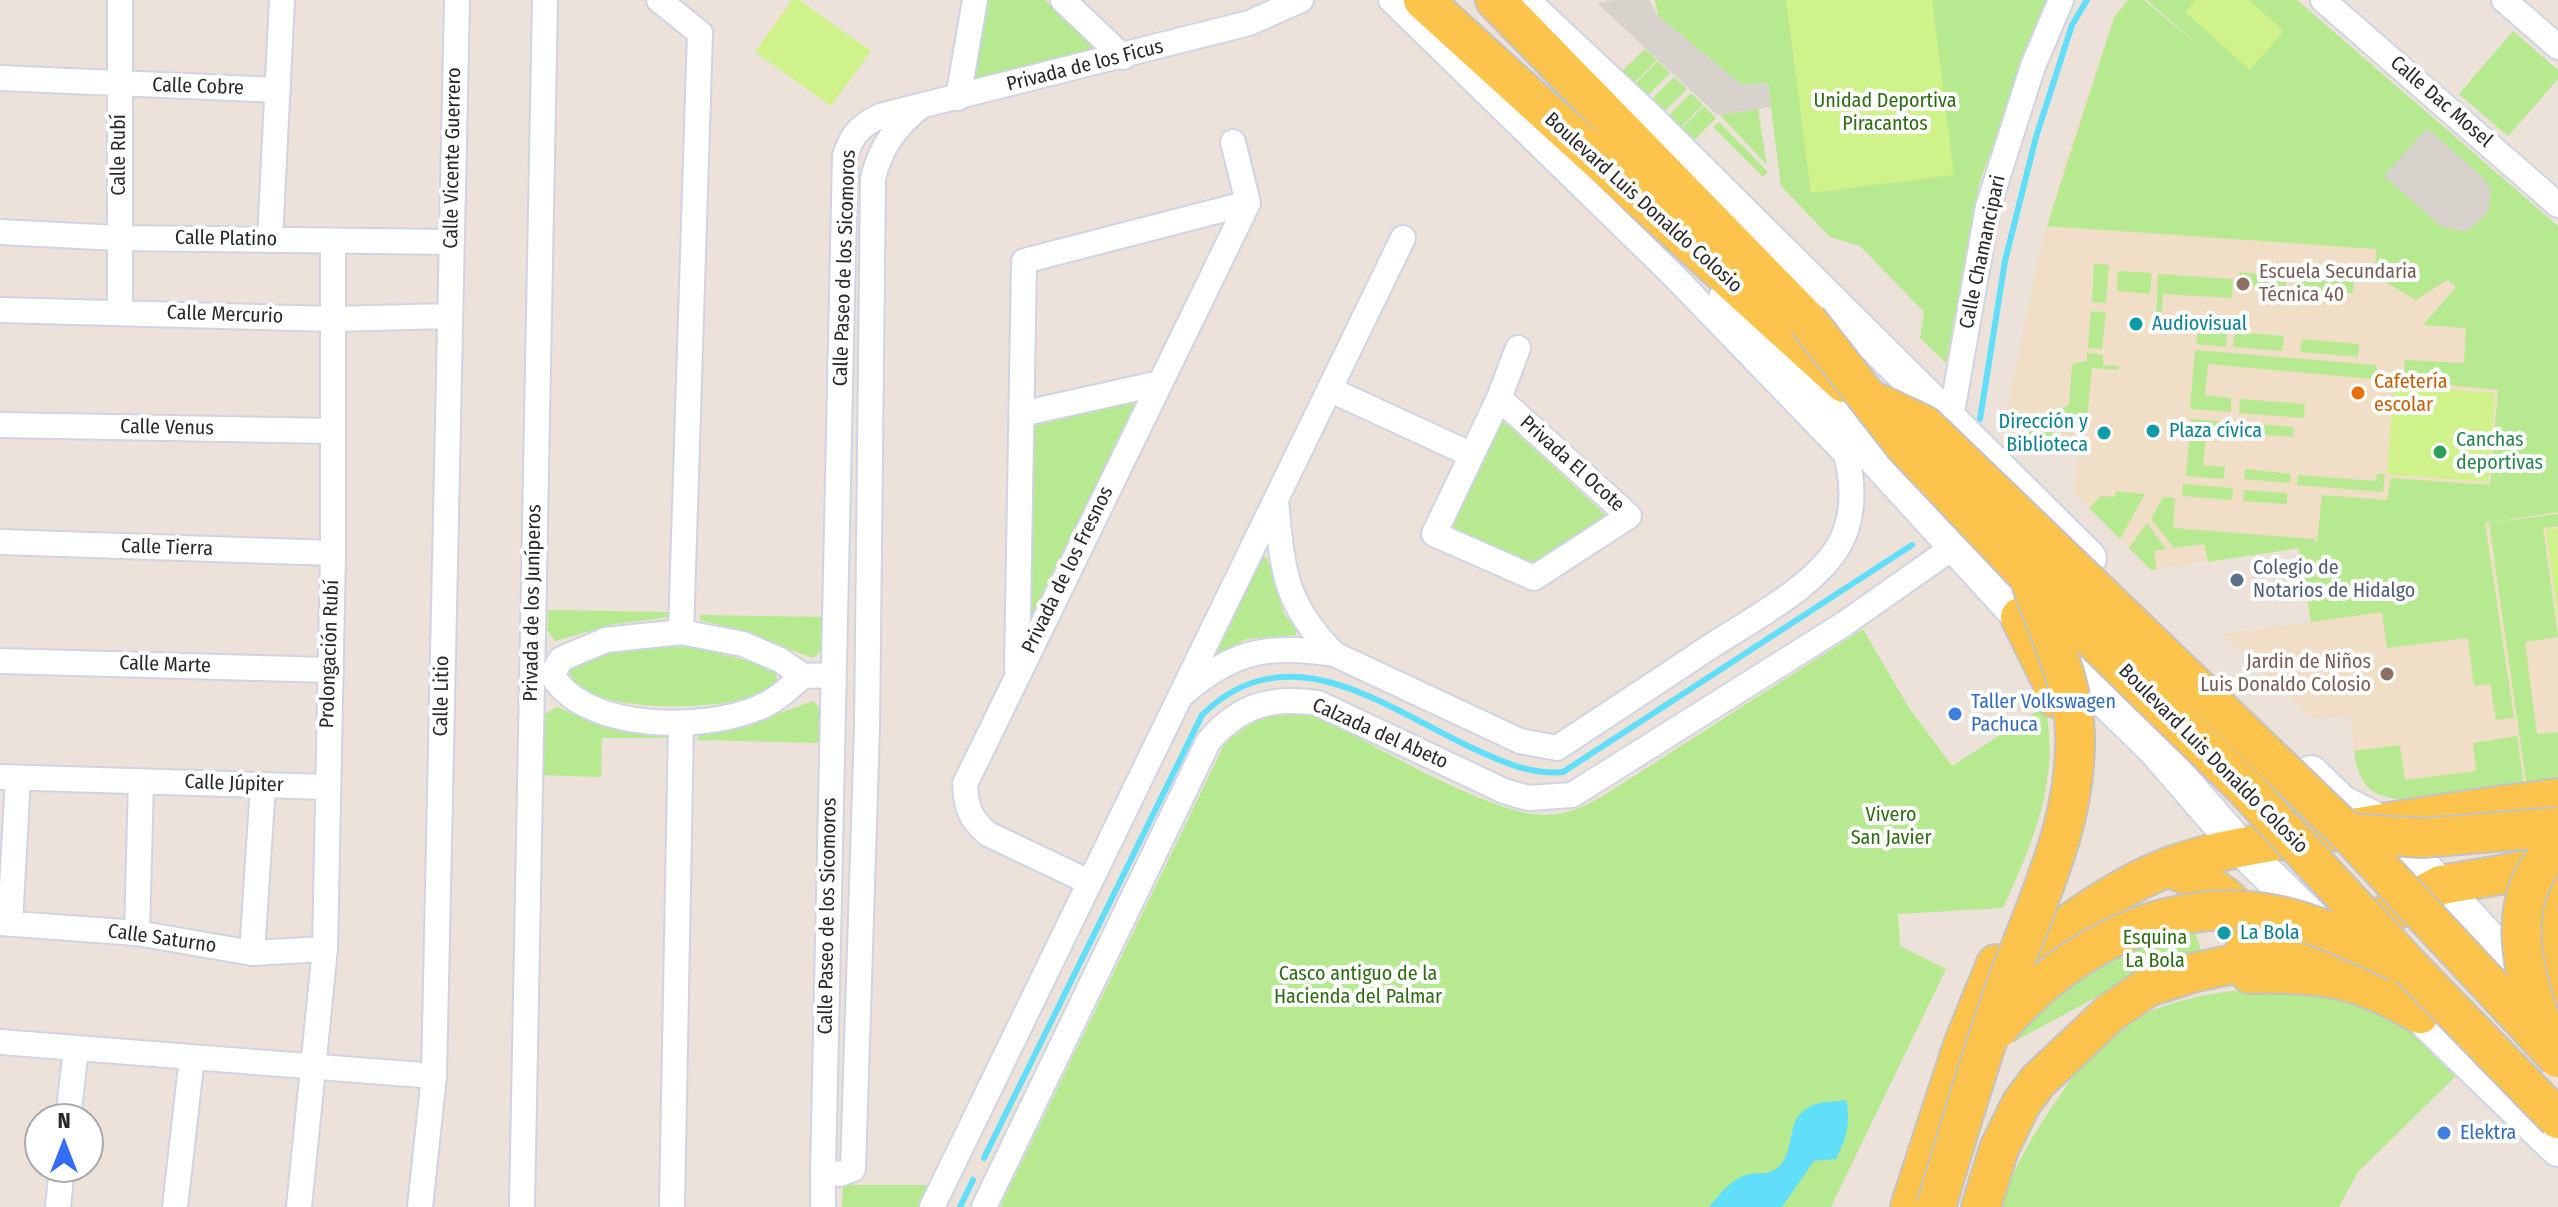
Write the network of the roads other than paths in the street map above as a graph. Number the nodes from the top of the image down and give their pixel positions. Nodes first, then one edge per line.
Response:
1 (120, 0) edge
2 (282, 0) edge
3 (457, 0) edge
4 (545, 0) edge
5 (659, 0) edge
6 (975, 0) edge
7 (1063, 0) edge
8 (1261, 0) edge
9 (1301, 0) edge
10 (1391, 0) edge
11 (1423, 0) edge
12 (1495, 0) edge
13 (1520, 0) edge
14 (2061, 0) edge
15 (2323, 0) edge
16 (2504, 0) edge
17 (1249, 23) junction
18 (2558, 47) edge
19 (1123, 57) junction
20 (0, 78) edge
21 (119, 83) junction
22 (278, 90) junction
23 (958, 98) junction
24 (921, 106) junction
25 (1233, 142) dead end
26 (1248, 203) junction
27 (2558, 205) edge
28 (0, 232) edge
29 (118, 238) junction
30 (1403, 238) dead end
31 (270, 239) junction
32 (333, 241) junction
33 (452, 242) junction
34 (0, 310) edge
35 (120, 310) junction
36 (449, 316) junction
37 (332, 319) junction
38 (1518, 348) dead end
39 (1160, 383) junction
40 (1331, 390) junction
41 (1499, 398) junction
42 (1844, 404) junction
43 (1021, 414) junction
44 (1951, 418) junction
45 (0, 425) edge
46 (333, 431) junction
47 (1472, 455) junction
48 (1848, 456) junction
49 (1276, 501) junction
50 (1917, 504) junction
51 (0, 542) edge
52 (1955, 546) junction
53 (333, 553) junction
54 (2028, 576) junction
55 (2020, 617) junction
56 (868, 631) junction
57 (681, 632) junction
58 (834, 633) junction
59 (1334, 654) junction
60 (0, 661) edge
61 (331, 670) junction
62 (542, 675) junction
63 (832, 675) junction
64 (803, 676) junction
65 (1016, 677) junction
66 (2231, 699) junction
67 (1176, 700) junction
68 (681, 724) junction
69 (867, 728) junction
70 (832, 730) junction
71 (2155, 749) junction
72 (9, 778) edge
73 (141, 781) junction
74 (263, 785) junction
75 (326, 787) junction
76 (2558, 798) edge
77 (2442, 813) junction
78 (2558, 827) edge
79 (2366, 828) junction
80 (2558, 846) edge
81 (2240, 847) junction
82 (2558, 865) edge
83 (2168, 867) junction
84 (2480, 877) junction
85 (1089, 882) junction
86 (2441, 885) junction
87 (2558, 901) edge
88 (5, 923) edge
89 (137, 933) junction
90 (2336, 942) junction
91 (2496, 948) junction
92 (325, 949) junction
93 (252, 953) junction
94 (2241, 963) junction
95 (2411, 968) junction
96 (2148, 987) junction
97 (1985, 993) junction
98 (2420, 1014) junction
99 (2553, 1031) edge
100 (0, 1042) edge
101 (76, 1048) junction
102 (192, 1057) junction
103 (316, 1067) junction
104 (434, 1076) junction
105 (70, 1103) edge
106 (2558, 1119) edge
107 (2558, 1149) edge
108 (823, 1172) junction
109 (60, 1183) edge
110 (58, 1207) edge
111 (175, 1207) edge
112 (299, 1207) edge
113 (420, 1207) edge
114 (522, 1207) edge
115 (672, 1207) edge
116 (823, 1207) edge
117 (932, 1207) edge
118 (984, 1207) edge
119 (1910, 1207) edge
120 (1921, 1207) edge
121 (1936, 1207) edge
122 (1981, 1207) edge

1 - 21 street, Calle Rubí
2 - 22 street
3 - 33 street, Calle Vicente Guerrero
4 - 62 street, Privada de los Juníperos
5 - 57 street
6 - 23 street
7 - 19 street
8 - 17 street
9 - 17 street, Privada de los Ficus
10 - 48 street
11 - 42 main road, Boulevard Luis Donaldo Colosio
12 - 54 main road, Boulevard Luis Donaldo Colosio, bridge
13 - 44 street
14 - 44 street, Calle Chamancipari
15 - 27 street, Calle Dac Mosel
16 - 18 street
17 - 19 street, Privada de los Ficus
19 - 23 street, Privada de los Ficus
20 - 21 street, Calle Cobre
21 - 22 street, Calle Cobre
21 - 29 street, Calle Rubí
22 - 31 street
23 - 24 street, Privada de los Ficus
24 - 56 street, Calle Paseo de los Sicomoros
24 - 58 street, Calle Paseo de los Sicomoros
25 - 26 street
26 - 39 street, Privada de los Fresnos
26 - 43 street
28 - 29 street, Calle Platino
29 - 31 street, Calle Platino
29 - 35 street, Calle Rubí
30 - 40 street
31 - 32 street, Calle Platino
32 - 33 street, Calle Platino
32 - 37 street, Prolongación Rubí
33 - 36 street, Calle Vicente Guerrero
34 - 35 street, Calle Mercurio
35 - 37 street, Calle Mercurio
36 - 37 street, Calle Mercurio
36 - 104 street, Calle Litio
37 - 46 street, Prolongación Rubí
38 - 41 street, Privada El Ocote
39 - 43 street
39 - 65 street, Privada de los Fresnos
40 - 47 street
40 - 49 street
41 - 47 street, Privada El Ocote
41 - 47 street, Privada El Ocote
42 - 48 street
42 - 50 street
42 - 79 main road, Boulevard Luis Donaldo Colosio, bridge
43 - 65 street
44 - 66 street
45 - 46 street, Calle Venus
46 - 53 street, Prolongación Rubí
48 - 50 street
48 - 59 street
49 - 59 street
49 - 67 street
50 - 52 street
51 - 53 street, Calle Tierra
52 - 55 street
52 - 118 street, Calzada del Abeto
53 - 61 street, Prolongación Rubí
54 - 95 main road, Boulevard Luis Donaldo Colosio, bridge
54 - 121 main road, bridge
55 - 71 street
55 - 97 main road
56 - 58 street
56 - 69 street, Calle Paseo de los Sicomoros
57 - 62 street
57 - 64 street
58 - 63 street, Calle Paseo de los Sicomoros
59 - 67 street
60 - 61 street, Calle Marte
61 - 75 street, Prolongación Rubí
62 - 68 street
62 - 114 street, Privada de los Juníperos
63 - 64 street
63 - 70 street, Calle Paseo de los Sicomoros
64 - 68 street
65 - 85 street, Privada de los Fresnos
66 - 71 street
66 - 79 street
67 - 85 street
68 - 115 street
69 - 70 street
69 - 108 street, Calle Paseo de los Sicomoros
70 - 108 street, Calle Paseo de los Sicomoros
71 - 81 street
72 - 73 street, Calle Júpiter
72 - 88 street
73 - 74 street, Calle Júpiter
73 - 89 street
74 - 75 street, Calle Júpiter
74 - 93 street
75 - 92 street, Prolongación Rubí
76 - 77 main road
77 - 79 main road
77 - 84 main road
78 - 79 main road, bridge
79 - 81 main road
79 - 86 street
79 - 99 main road, Boulevard Luis Donaldo Colosio, bridge
80 - 99 main road, bridge
81 - 83 main road
81 - 90 street
82 - 84 main road
83 - 94 main road
83 - 97 main road
84 - 86 main road
85 - 117 street
86 - 90 main road
86 - 91 street
87 - 99 main road
88 - 89 street, Calle Saturno
89 - 93 street, Calle Saturno
90 - 94 main road
90 - 98 street
91 - 98 street
91 - 99 street
92 - 93 street, Calle Saturno
92 - 103 street, Prolongación Rubí
94 - 96 main road
95 - 106 main road, Boulevard Luis Donaldo Colosio, bridge
95 - 120 main road, bridge
96 - 98 main road
96 - 122 main road
97 - 119 main road
98 - 107 street
100 - 101 street
101 - 102 street
101 - 105 street
102 - 103 street
102 - 111 street
103 - 104 street
103 - 112 street, Prolongación Rubí
104 - 113 street, Calle Litio
108 - 116 street
109 - 110 street

